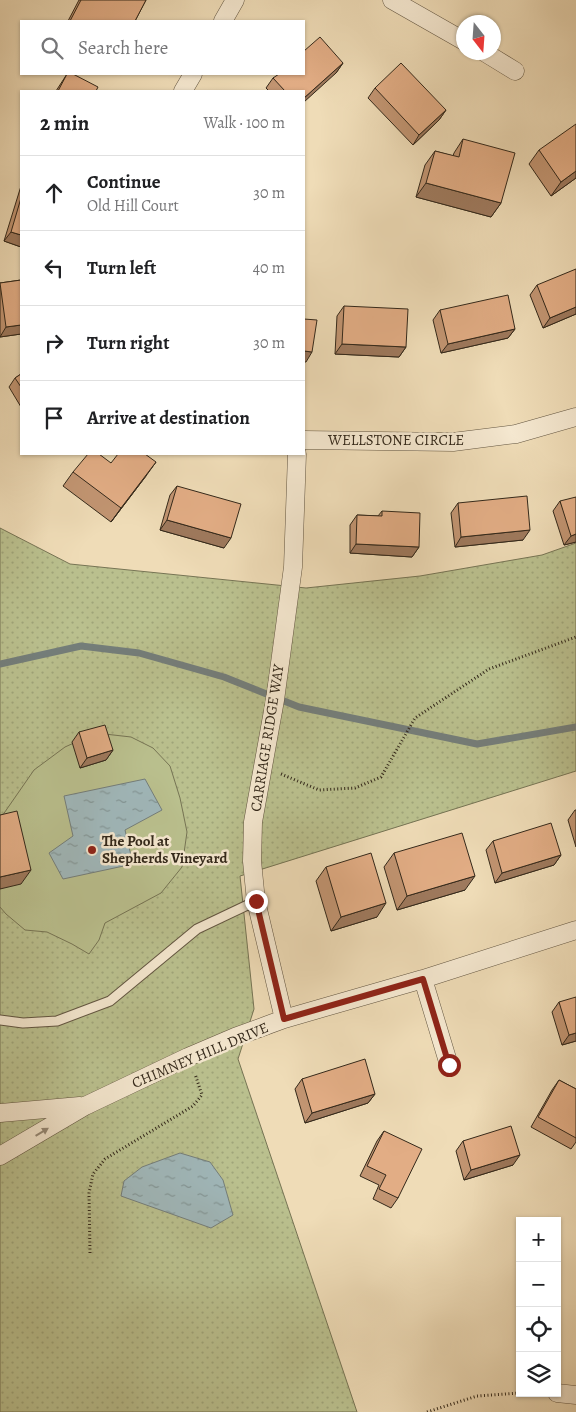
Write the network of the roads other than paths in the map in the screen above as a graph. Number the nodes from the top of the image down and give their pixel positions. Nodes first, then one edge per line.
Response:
1 (235, 0) edge
2 (392, 0) edge
3 (224, 20) edge
4 (456, 36) edge
5 (498, 60) edge
6 (515, 70) dead end
7 (192, 75) edge
8 (184, 90) edge
9 (576, 417) edge
10 (305, 440) edge
11 (297, 455) edge
12 (256, 901) junction
13 (576, 930) edge
14 (423, 979) junction
15 (284, 1019) junction
16 (0, 1020) edge
17 (449, 1065) dead end
18 (85, 1106) junction
19 (0, 1113) edge
20 (0, 1156) edge
21 (561, 1393) edge
22 (576, 1395) edge

1 - 3 street
2 - 4 street
5 - 6 street
7 - 8 street
9 - 10 street, WELLSTONE CIRCLE
11 - 12 street, CARRIAGE RIDGE WAY
12 - 15 street, CARRIAGE RIDGE WAY
12 - 16 lane
13 - 14 street, CHIMNEY HILL DRIVE
14 - 15 street, CHIMNEY HILL DRIVE
14 - 17 street
15 - 18 street, CHIMNEY HILL DRIVE
18 - 19 street, CHIMNEY HILL DRIVE
20 -> 18 street, CHIMNEY HILL DRIVE
21 - 22 street

